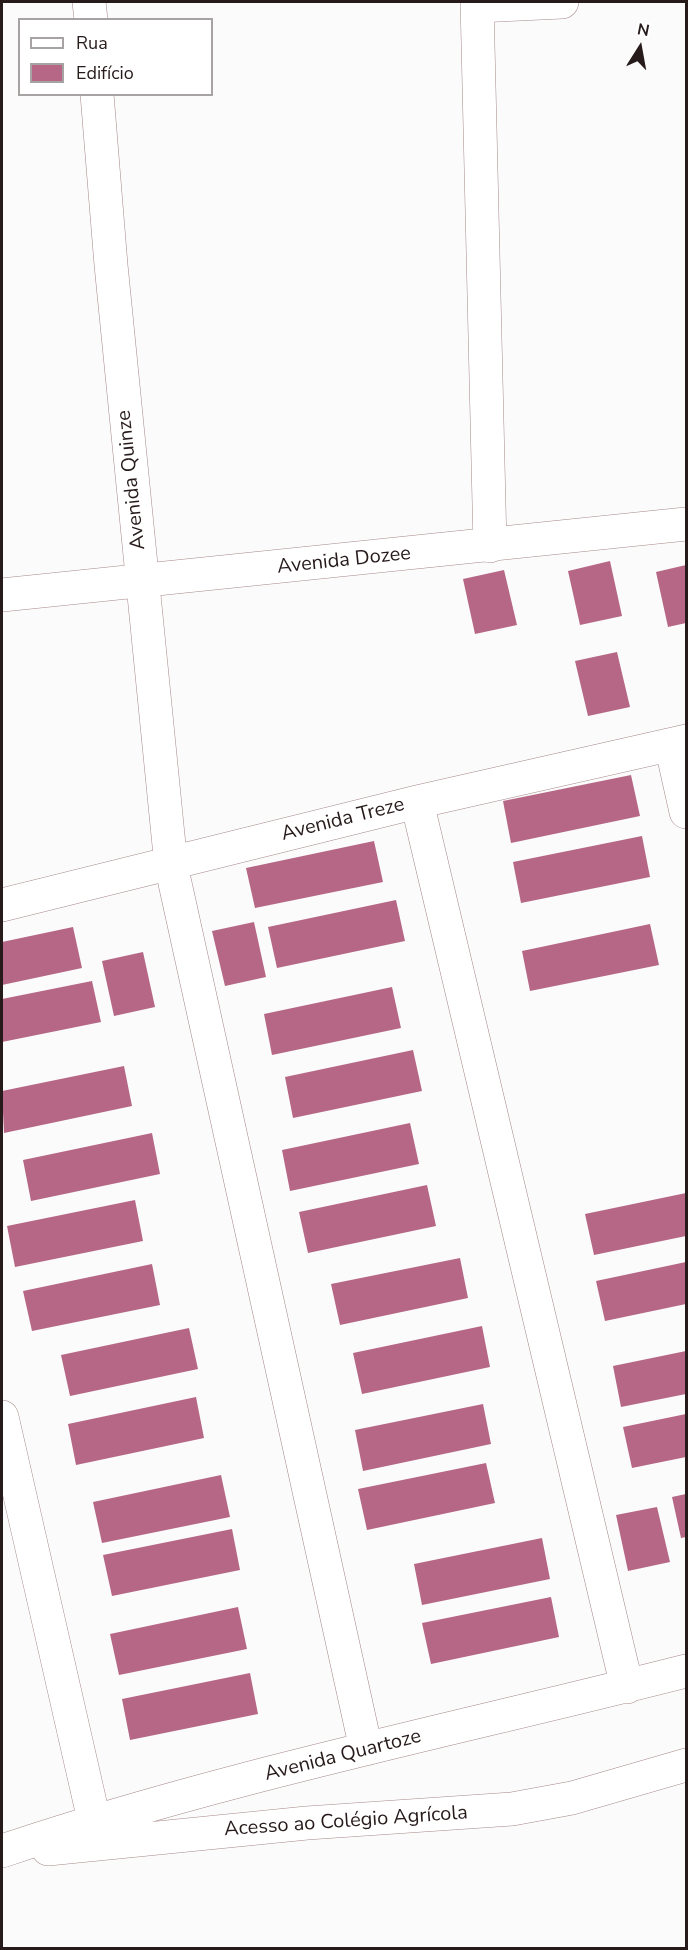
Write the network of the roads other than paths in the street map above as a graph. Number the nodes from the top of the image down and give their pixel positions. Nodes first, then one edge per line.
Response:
1 (89, 2) edge
2 (562, 2) edge
3 (477, 4) edge
4 (90, 18) edge
5 (97, 96) edge
6 (687, 524) edge
7 (490, 546) junction
8 (142, 581) junction
9 (2, 595) edge
10 (679, 743) edge
11 (417, 802) junction
12 (687, 812) edge
13 (171, 865) junction
14 (2, 905) edge
15 (2, 1417) edge
16 (687, 1671) edge
17 (627, 1687) junction
18 (366, 1749) junction
19 (687, 1765) edge
20 (94, 1820) junction
21 (2, 1852) edge

1 - 4 street
2 - 3 street
3 - 7 street
5 - 8 street, Avenida Quinze
6 - 7 street, Avenida Dozee
7 - 8 street, Avenida Dozee
8 - 9 street, Avenida Dozee
8 - 13 street, Avenida Quinze
10 - 11 street, Avenida Treze
10 - 12 street
11 - 13 street, Avenida Treze
11 - 17 street
13 - 14 street, Avenida Treze
13 - 18 street, Avenida Quinze
15 - 20 street
16 - 17 street, Avenida Quartoze
17 - 18 street, Avenida Quartoze
18 - 20 street, Avenida Quartoze
19 - 21 street, Acesso ao Colégio Agrícola
20 - 21 street, Avenida Quartoze

